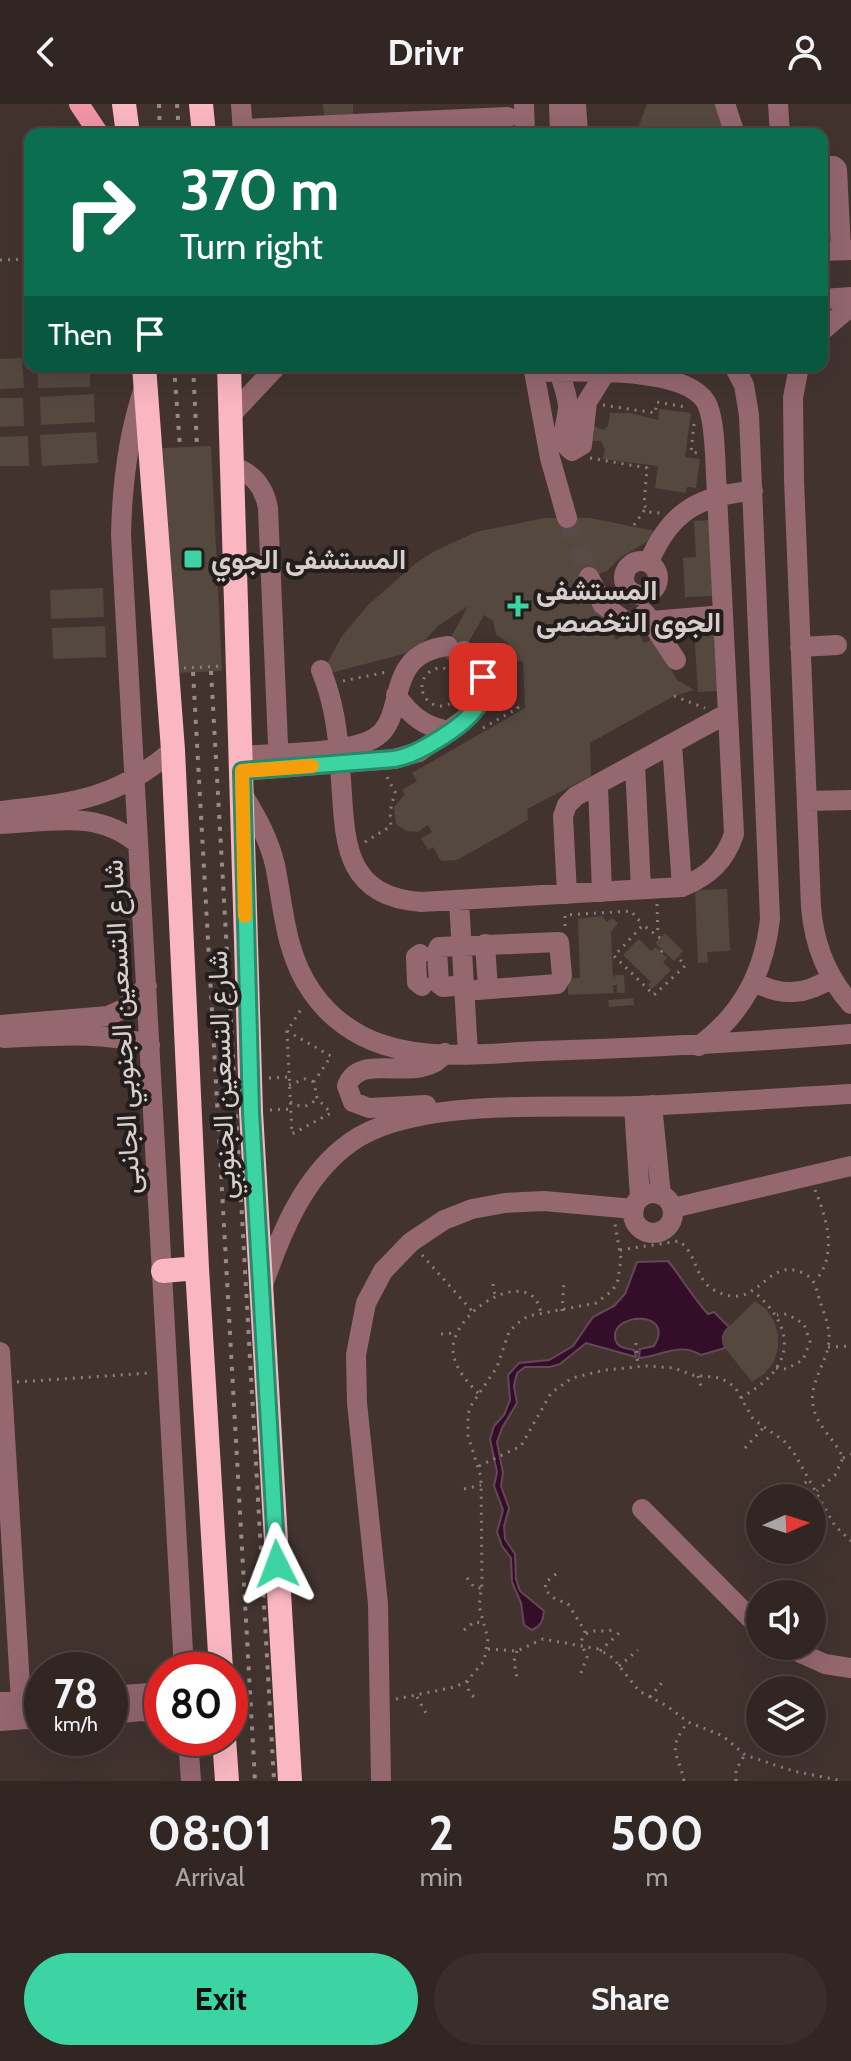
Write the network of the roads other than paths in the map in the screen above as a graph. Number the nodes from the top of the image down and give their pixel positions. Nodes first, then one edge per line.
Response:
1 (79, 104) edge
2 (124, 104) edge
3 (201, 104) edge
4 (241, 104) edge
5 (559, 104) edge
6 (576, 104) edge
7 (725, 104) edge
8 (778, 104) edge
9 (517, 116) edge
10 (95, 128) edge
11 (127, 128) edge
12 (203, 128) edge
13 (243, 128) edge
14 (312, 128) edge
15 (560, 128) edge
16 (578, 128) edge
17 (733, 128) edge
18 (780, 128) edge
19 (828, 166) edge
20 (831, 214) edge
21 (838, 251) edge
22 (851, 297) edge
23 (828, 299) edge
24 (851, 306) edge
25 (828, 326) edge
26 (229, 372) edge
27 (271, 372) edge
28 (543, 372) edge
29 (545, 372) edge
30 (584, 372) edge
31 (738, 372) edge
32 (798, 372) edge
33 (605, 373) junction
34 (145, 375) edge
35 (580, 408) junction
36 (231, 415) junction
37 (576, 451) road end
38 (234, 467) junction
39 (752, 484) junction
40 (717, 488) junction
41 (571, 518) tunnel mouth
42 (589, 577) tunnel mouth
43 (723, 611) junction
44 (632, 613) junction
45 (837, 645) dead end
46 (800, 647) junction
47 (676, 660) dead end
48 (321, 670) dead end
49 (396, 695) junction
50 (728, 713) junction
51 (449, 731) junction
52 (672, 744) junction
53 (173, 750) junction
54 (339, 756) junction
55 (279, 760) junction
56 (635, 765) junction
57 (242, 773) junction
58 (135, 779) junction
59 (598, 786) junction
60 (851, 800) edge
61 (807, 801) junction
62 (0, 811) edge
63 (0, 824) edge
64 (138, 844) junction
65 (682, 887) junction
66 (649, 889) junction
67 (602, 892) junction
68 (567, 894) junction
69 (454, 901) junction
70 (485, 944) junction
71 (440, 950) junction
72 (831, 978) junction
73 (755, 982) junction
74 (147, 986) junction
75 (443, 987) junction
76 (488, 989) junction
77 (851, 1004) edge
78 (0, 1025) edge
79 (851, 1034) edge
80 (0, 1038) edge
81 (150, 1045) junction
82 (699, 1046) junction
83 (457, 1053) junction
84 (851, 1094) edge
85 (643, 1106) junction
86 (451, 1112) junction
87 (851, 1166) edge
88 (652, 1203) junction
89 (197, 1268) junction
90 (163, 1271) junction
91 (262, 1289) junction
92 (0, 1352) edge
93 (2, 1383) edge
94 (642, 1509) dead end
95 (746, 1614) edge
96 (183, 1652) edge
97 (220, 1652) edge
98 (816, 1660) edge
99 (851, 1668) edge
100 (0, 1682) edge
101 (13, 1712) edge
102 (189, 1756) edge
103 (225, 1756) edge
104 (191, 1781) edge
105 (227, 1781) edge
106 (290, 1781) edge
107 (381, 1781) edge

1 - 10 main road
2 - 11 highway
3 - 12 highway
4 - 13 street
5 - 15 street
6 - 16 street
7 - 17 street
8 - 18 street
9 - 14 street
19 - 20 street
20 - 21 street
22 - 23 street
24 - 25 street
26 - 36 highway, شارع التسعين الجنوبي
27 - 36 street
28 - 41 street
29 - 35 street
30 - 33 street
31 - 39 street
32 - 46 street
33 - 35 street
33 - 40 street
34 - 53 highway, شارع التسعين الجنوبي
34 - 58 street, شارع التسعين الجنوبي الجانبى
35 - 37 street
36 - 38 highway, شارع التسعين الجنوبي
38 - 55 street
38 - 57 highway, شارع التسعين الجنوبي
39 - 40 street
39 - 73 street
40 - 43 street
40 - 44 street
42 - 44 street
43 - 44 street
43 - 50 street
44 - 47 street
45 - 46 street
46 - 61 street
48 - 54 street
49 - 51 street
49 - 51 street
49 - 54 street
50 - 52 street
50 - 65 street
51 - 54 street
52 - 56 street
52 - 65 street
53 - 58 street
53 - 89 highway, شارع التسعين الجنوبي
54 - 55 street
54 - 69 street
55 - 57 street
56 - 59 street
56 - 66 street
57 - 83 street
57 - 91 highway, شارع التسعين الجنوبي
58 - 62 street
58 - 64 street, شارع التسعين الجنوبي الجانبى
59 - 67 street
59 - 68 street
60 - 61 street
61 - 72 street
63 - 64 street
64 - 74 street, شارع التسعين الجنوبي الجانبى
65 - 66 street
66 - 67 street
67 - 68 street
68 - 69 street
69 - 71 street
70 - 71 street
70 - 76 street
70 - 76 street
71 - 75 street
72 - 73 street
72 - 77 street
73 - 82 street
74 - 78 street
74 - 81 street, شارع التسعين الجنوبي الجانبى
75 - 76 street
75 - 83 street
79 - 82 street
80 - 81 street
81 - 90 street, شارع التسعين الجنوبي الجانبى
82 - 83 street
83 - 86 street
84 - 85 street
85 - 86 street
85 - 88 street
86 - 91 street
87 - 88 street
88 - 107 street
89 - 90 highway
89 - 97 highway, شارع التسعين الجنوبي
90 - 96 street, شارع التسعين الجنوبي الجانبى
91 - 106 highway, شارع التسعين الجنوبي
92 - 93 street
93 - 101 street
94 - 95 street
98 - 99 street
100 - 101 street
102 - 104 street
103 - 105 highway

